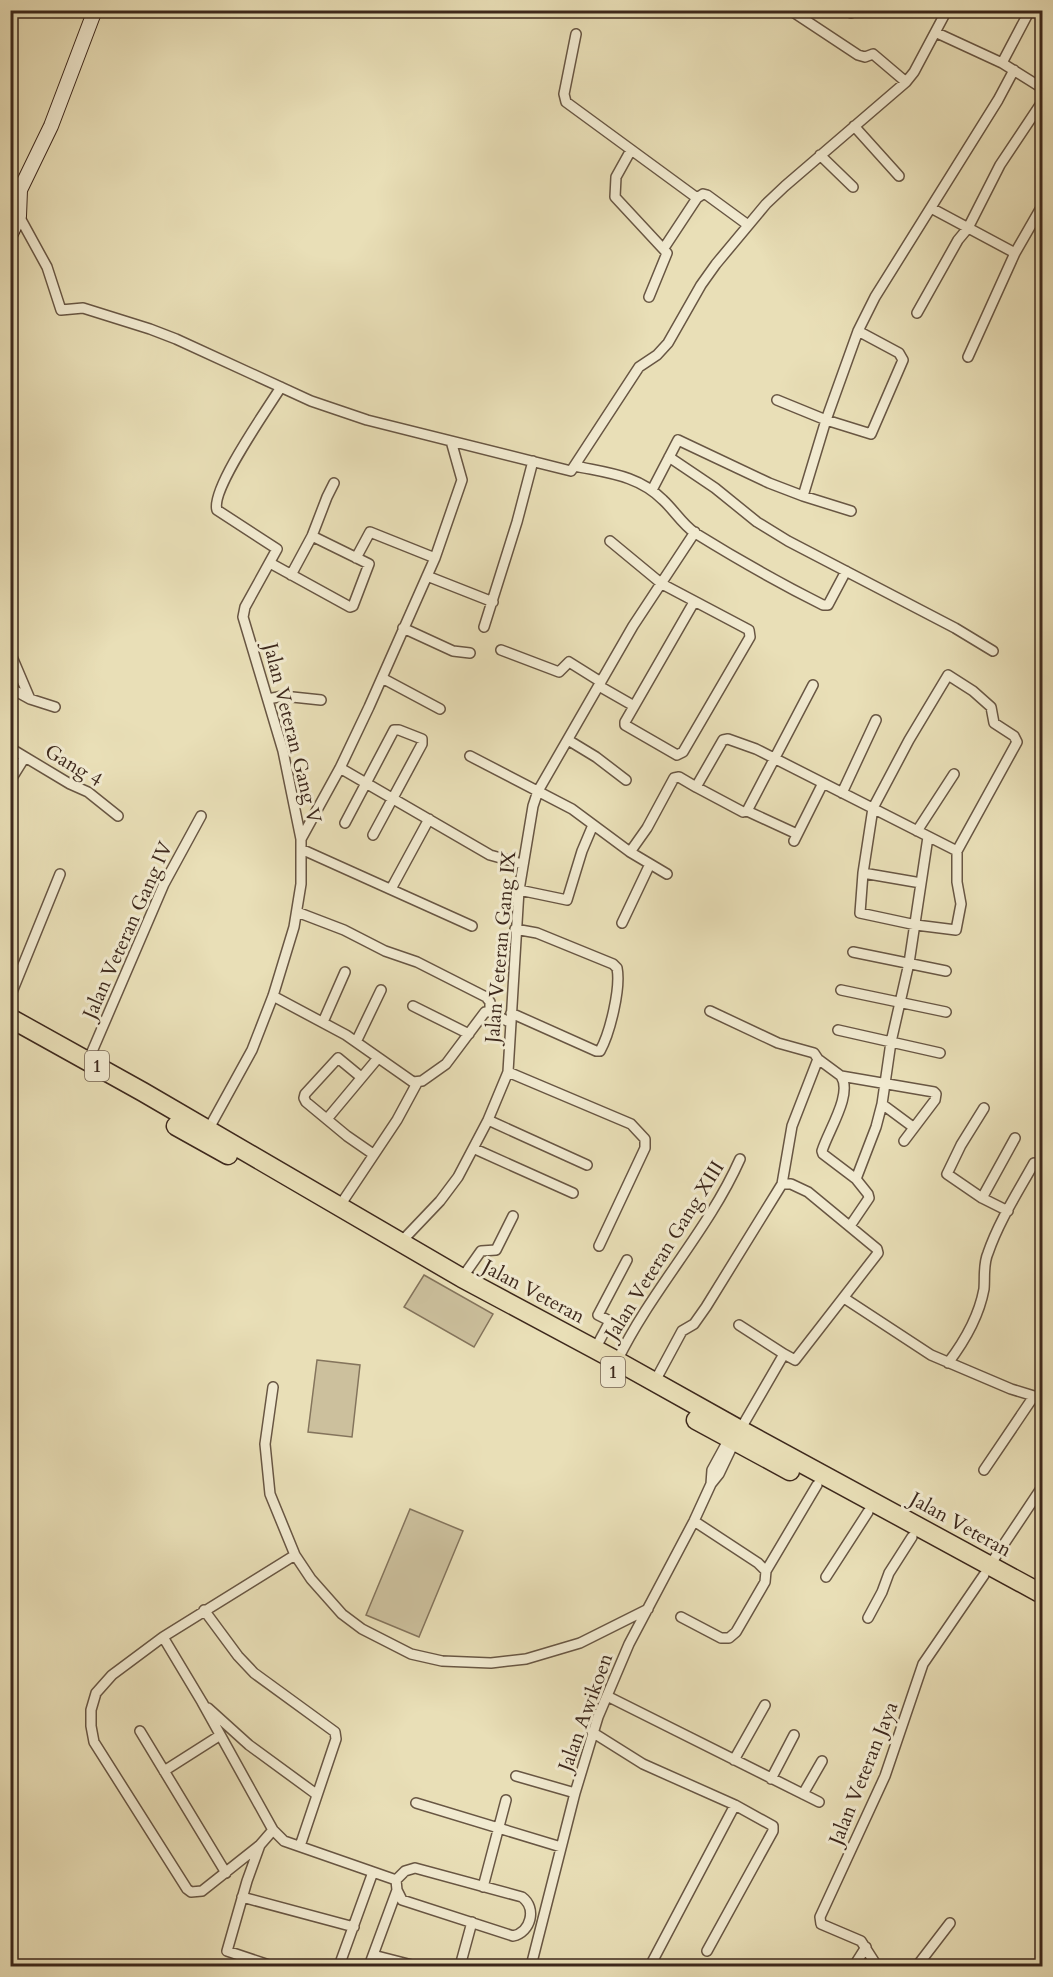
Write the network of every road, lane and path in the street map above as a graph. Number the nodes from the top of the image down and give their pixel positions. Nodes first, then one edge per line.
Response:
1 (95, 10) edge
2 (790, 10) edge
3 (947, 10) edge
4 (1030, 10) edge
5 (937, 33) junction
6 (576, 34) dead end
7 (1002, 63) junction
8 (1014, 70) junction
9 (906, 82) junction
10 (1042, 88) edge
11 (1042, 102) edge
12 (854, 126) junction
13 (631, 150) junction
14 (820, 155) junction
15 (900, 177) dead end
16 (853, 187) dead end
17 (697, 198) junction
18 (1042, 206) edge
19 (931, 208) junction
20 (19, 216) junction
21 (748, 225) junction
22 (968, 228) junction
23 (10, 236) edge
24 (664, 249) junction
25 (1015, 253) junction
26 (649, 297) dead end
27 (917, 313) dead end
28 (858, 331) junction
29 (968, 357) dead end
30 (281, 387) junction
31 (777, 400) dead end
32 (826, 420) junction
33 (451, 441) junction
34 (669, 457) junction
35 (533, 461) junction
36 (574, 466) junction
37 (334, 483) dead end
38 (652, 490) junction
39 (803, 496) junction
40 (851, 511) dead end
41 (695, 532) junction
42 (312, 536) junction
43 (610, 542) dead end
44 (356, 558) junction
45 (435, 558) junction
46 (270, 563) junction
47 (846, 571) junction
48 (291, 575) junction
49 (427, 576) junction
50 (662, 584) junction
51 (493, 602) junction
52 (694, 602) junction
53 (484, 627) dead end
54 (403, 628) junction
55 (501, 650) dead end
56 (993, 651) dead end
57 (10, 652) edge
58 (470, 653) dead end
59 (382, 678) junction
60 (600, 684) junction
61 (813, 686) dead end
62 (10, 688) edge
63 (30, 699) junction
64 (268, 699) junction
65 (321, 700) dead end
66 (634, 706) junction
67 (55, 707) dead end
68 (440, 710) dead end
69 (876, 720) dead end
70 (568, 740) junction
71 (10, 748) edge
72 (470, 756) dead end
73 (25, 757) junction
74 (776, 759) junction
75 (340, 768) junction
76 (954, 774) dead end
77 (626, 780) dead end
78 (10, 781) edge
79 (366, 783) junction
80 (823, 783) junction
81 (696, 787) junction
82 (538, 791) junction
83 (842, 793) junction
84 (393, 798) junction
85 (873, 808) junction
86 (747, 812) junction
87 (118, 816) dead end
88 (201, 816) dead end
89 (429, 819) junction
90 (345, 823) dead end
91 (593, 825) junction
92 (917, 831) junction
93 (373, 835) dead end
94 (928, 837) junction
95 (302, 839) junction
96 (301, 849) junction
97 (630, 852) junction
98 (957, 852) junction
99 (522, 864) junction
100 (650, 864) junction
101 (863, 873) junction
102 (60, 874) dead end
103 (668, 874) dead end
104 (921, 883) junction
105 (391, 889) junction
106 (519, 890) junction
107 (297, 912) junction
108 (622, 923) dead end
109 (916, 925) junction
110 (472, 926) dead end
111 (515, 929) junction
112 (853, 952) dead end
113 (909, 963) junction
114 (946, 971) dead end
115 (345, 972) dead end
116 (381, 990) dead end
117 (841, 990) dead end
118 (273, 996) junction
119 (10, 997) edge
120 (899, 1003) junction
121 (413, 1006) dead end
122 (710, 1011) dead end
123 (490, 1012) junction
124 (946, 1012) dead end
125 (10, 1018) edge
126 (511, 1018) junction
127 (323, 1022) junction
128 (838, 1030) dead end
129 (10, 1032) edge
130 (469, 1034) junction
131 (356, 1042) junction
132 (891, 1042) junction
133 (940, 1053) dead end
134 (378, 1058) junction
135 (818, 1059) junction
136 (88, 1061) junction
137 (508, 1072) junction
138 (841, 1076) junction
139 (362, 1077) junction
140 (417, 1083) junction
141 (885, 1084) junction
142 (146, 1101) junction
143 (882, 1104) junction
144 (984, 1108) dead end
145 (327, 1119) junction
146 (488, 1120) junction
147 (189, 1125) junction
148 (914, 1127) junction
149 (1015, 1138) dead end
150 (904, 1141) dead end
151 (475, 1149) junction
152 (373, 1154) junction
153 (740, 1159) dead end
154 (1034, 1163) dead end
155 (586, 1165) dead end
156 (856, 1179) junction
157 (782, 1184) junction
158 (573, 1192) dead end
159 (982, 1198) junction
160 (339, 1207) junction
161 (1008, 1211) junction
162 (513, 1216) dead end
163 (850, 1226) junction
164 (400, 1242) junction
165 (599, 1246) dead end
166 (627, 1260) dead end
167 (462, 1278) junction
168 (844, 1298) junction
169 (739, 1326) dead end
170 (595, 1349) junction
171 (784, 1354) junction
172 (617, 1361) junction
173 (948, 1363) junction
174 (654, 1383) junction
175 (273, 1387) dead end
176 (1038, 1399) edge
177 (735, 1434) junction
178 (984, 1470) dead end
179 (817, 1485) junction
180 (1042, 1487) edge
181 (868, 1512) junction
182 (694, 1521) junction
183 (912, 1537) junction
184 (295, 1555) junction
185 (987, 1570) junction
186 (766, 1571) junction
187 (826, 1577) dead end
188 (1042, 1594) edge
189 (1042, 1607) edge
190 (648, 1609) junction
191 (204, 1610) junction
192 (681, 1617) dead end
193 (868, 1618) dead end
194 (163, 1637) junction
195 (607, 1696) junction
196 (202, 1702) junction
197 (765, 1705) dead end
198 (140, 1731) dead end
199 (592, 1732) junction
200 (794, 1735) dead end
201 (219, 1736) junction
202 (734, 1760) junction
203 (822, 1761) dead end
204 (164, 1771) junction
205 (516, 1776) dead end
206 (771, 1779) junction
207 (575, 1793) junction
208 (316, 1794) junction
209 (803, 1794) junction
210 (506, 1800) dead end
211 (819, 1802) dead end
212 (416, 1803) dead end
213 (735, 1805) junction
214 (498, 1828) junction
215 (273, 1830) junction
216 (260, 1845) junction
217 (300, 1846) junction
218 (561, 1847) junction
219 (374, 1872) junction
220 (226, 1873) junction
221 (396, 1885) junction
222 (483, 1887) junction
223 (242, 1897) junction
224 (531, 1917) junction
225 (542, 1920) junction
226 (472, 1922) junction
227 (950, 1923) dead end
228 (354, 1928) junction
229 (866, 1947) junction
230 (707, 1951) dead end
231 (373, 1955) junction
232 (272, 1966) edge
233 (339, 1966) edge
234 (369, 1966) edge
235 (416, 1966) edge
236 (460, 1966) edge
237 (531, 1966) edge
238 (650, 1966) edge
239 (854, 1966) edge
240 (877, 1966) edge
241 (917, 1966) edge

1 - 20 main road
2 - 9 street
3 - 5 street
4 - 7 street
5 - 7 street
5 - 9 street
6 - 13 street
7 - 8 street
8 - 10 street
8 - 19 street
9 - 12 street
11 - 22 street
12 - 14 street
12 - 15 street
13 - 17 street
13 - 24 street
14 - 16 street
14 - 21 street
17 - 21 street
17 - 24 street
18 - 25 street
19 - 22 street
19 - 28 street
20 - 23 main road
20 - 30 street
21 - 36 street
22 - 25 street
22 - 27 street
24 - 26 street
25 - 29 street
28 - 32 street
28 - 32 street
30 - 33 street
30 - 46 street
31 - 32 street
32 - 39 street
33 - 35 street
33 - 45 street
34 - 38 street
34 - 39 street
34 - 47 street
35 - 36 street
35 - 51 street
36 - 38 street
37 - 42 street
38 - 41 street
39 - 40 street
41 - 47 street
41 - 50 street, Jalan Veteran Gang IX
42 - 44 street
42 - 48 street
43 - 50 street
44 - 45 street
44 - 48 street
45 - 49 street
46 - 48 street
46 - 64 street, Jalan Veteran Gang V
47 - 56 street
49 - 51 street
49 - 54 street
50 - 52 street
50 - 60 street, Jalan Veteran Gang IX
51 - 53 street
52 - 66 street
52 - 66 street
54 - 58 street
54 - 59 street
55 - 60 street
57 - 63 street
59 - 68 street
59 - 75 street
60 - 66 street
60 - 70 street, Jalan Veteran Gang IX
61 - 74 street
62 - 63 street
63 - 67 street
64 - 65 street
64 - 95 street, Jalan Veteran Gang V
69 - 83 street
70 - 77 street
70 - 82 street, Jalan Veteran Gang IX
71 - 73 street, Gang 4
72 - 82 street
73 - 78 street
73 - 87 street, Gang 4
74 - 80 street
74 - 81 street
74 - 86 street
75 - 79 street
75 - 95 street
76 - 92 street
79 - 84 street
79 - 84 street
79 - 90 street
80 - 83 street
80 - 86 street
81 - 86 street
81 - 97 street
82 - 91 street
82 - 99 street, Jalan Veteran Gang IX
83 - 85 street
84 - 89 street
84 - 93 street
85 - 92 street
85 - 98 street
85 - 101 street
88 - 136 street, Jalan Veteran Gang IV
89 - 99 street
89 - 105 street
91 - 97 street
91 - 106 street
92 - 94 street
94 - 98 street
94 - 104 street
95 - 96 street, Jalan Veteran Gang V
96 - 105 street
96 - 107 street, Jalan Veteran Gang V
97 - 100 street
98 - 109 street
99 - 106 street, Jalan Veteran Gang IX
100 - 103 street
100 - 108 street
101 - 104 street
101 - 109 street
102 - 119 street
104 - 109 street
105 - 110 street
106 - 111 street, Jalan Veteran Gang IX
107 - 118 street, Jalan Veteran Gang V
107 - 123 street
109 - 113 street
111 - 126 street, Jalan Veteran Gang IX
111 - 126 street
112 - 113 street
113 - 114 street
113 - 120 street
115 - 127 street
116 - 131 street
117 - 120 street
118 - 127 street
118 - 147 street, Jalan Veteran Gang V
120 - 124 street
120 - 132 street
121 - 130 street
122 - 135 street
123 - 126 street
123 - 130 street
125 - 136 highway, Jalan Veteran / 1
126 - 137 street, Jalan Veteran Gang IX
127 - 131 street
128 - 132 street
129 - 142 highway, Jalan Veteran / 1
130 - 140 street
131 - 134 street
132 - 133 street
132 - 141 street
134 - 139 street
134 - 140 street
135 - 138 street
135 - 157 street
136 - 142 highway, Jalan Veteran / 1
137 - 146 street, Jalan Veteran Gang IX
137 - 165 street
138 - 141 street
138 - 156 street
139 - 145 street
139 - 145 street
140 - 152 street
141 - 143 street
141 - 148 street
142 - 147 highway, Jalan Veteran / 1
143 - 148 street
143 - 156 street
144 - 159 street
145 - 152 street
146 - 151 street, Jalan Veteran Gang IX
146 - 155 street
147 - 160 highway, Jalan Veteran / 1
147 - 177 highway, Jalan Veteran / 1
148 - 150 street
149 - 159 street
151 - 158 street
151 - 164 street, Jalan Veteran Gang IX
152 - 160 street
153 - 172 street, Jalan Veteran Gang XIII
154 - 161 street
156 - 163 street
157 - 163 street
157 - 174 street
159 - 161 street
160 - 164 highway, Jalan Veteran / 1
161 - 173 street
162 - 167 street
163 - 168 street
164 - 167 highway, Jalan Veteran / 1
166 - 170 street
167 - 170 highway, Jalan Veteran / 1
168 - 171 street
168 - 173 street
169 - 171 street
170 - 172 highway, Jalan Veteran / 1
171 - 177 street, Jalan Awikoen
172 - 174 highway, Jalan Veteran / 1
173 - 176 street
174 - 177 highway, Jalan Veteran / 1
175 - 184 street
176 - 178 street
177 - 179 highway, Jalan Veteran / 1
177 - 182 street, Jalan Awikoen
177 - 185 highway, Jalan Veteran / 1
179 - 181 highway, Jalan Veteran / 1
179 - 186 street
180 - 185 street
181 - 183 highway, Jalan Veteran / 1
181 - 187 street
182 - 186 street
182 - 190 street, Jalan Awikoen
183 - 185 highway, Jalan Veteran / 1
183 - 193 street
184 - 190 street
184 - 191 street
185 - 188 highway, Jalan Veteran / 1
185 - 189 highway, Jalan Veteran / 1
185 - 229 street, Jalan Veteran Jaya
186 - 192 street
190 - 195 street, Jalan Awikoen
191 - 194 street
191 - 208 street
194 - 196 street
194 - 220 street
195 - 199 street, Jalan Awikoen
195 - 202 street
196 - 201 street
196 - 208 street
197 - 202 street
198 - 204 street
199 - 207 street, Jalan Awikoen
199 - 213 street
200 - 206 street
201 - 204 street
201 - 215 street
202 - 206 street
203 - 209 street
204 - 220 street
205 - 207 street
206 - 209 street
207 - 218 street, Jalan Awikoen
208 - 217 street
209 - 211 street
210 - 214 street
212 - 214 street
213 - 230 street
213 - 238 street
214 - 218 street
214 - 222 street
215 - 216 street
215 - 217 street
216 - 220 street
216 - 223 street
217 - 219 street
218 - 225 street, Jalan Awikoen
219 - 221 street
219 - 228 street
221 - 222 street
221 - 226 street
221 - 231 street
222 - 224 street
223 - 228 street
223 - 232 street
224 - 225 street
224 - 226 street
225 - 237 street, Jalan Awikoen
226 - 236 street
227 - 241 street
228 - 233 street
229 - 239 street
229 - 240 street, Jalan Veteran Jaya
231 - 234 street
231 - 235 street

